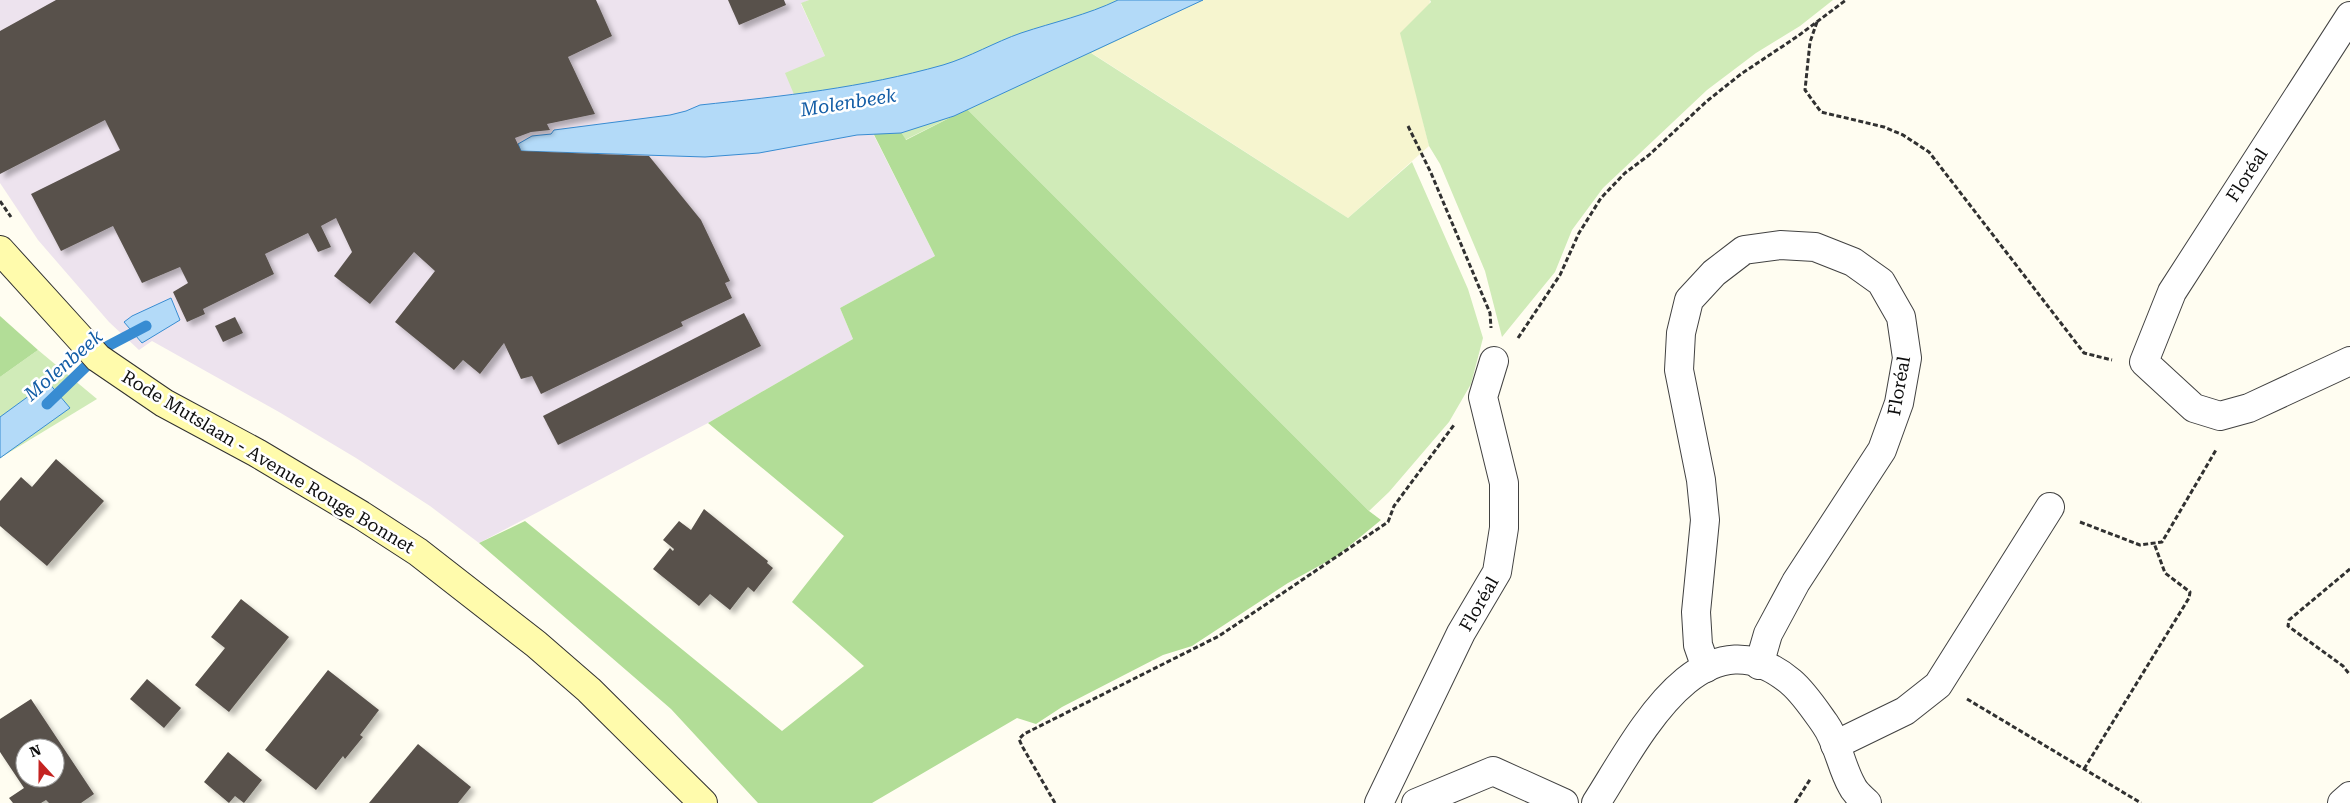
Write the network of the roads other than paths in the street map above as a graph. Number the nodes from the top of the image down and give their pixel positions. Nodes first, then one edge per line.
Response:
1 (2350, 16) edge
2 (0, 250) edge
3 (1494, 361) road end
4 (2350, 361) edge
5 (2050, 507) road end
6 (1759, 665) junction
7 (1706, 668) junction
8 (1835, 745) junction
9 (2350, 796) edge
10 (703, 803) edge
11 (1380, 803) edge
12 (1416, 803) edge
13 (1564, 803) edge
14 (1596, 803) edge
15 (1867, 803) edge
16 (2342, 803) edge

1 - 4 street, Floréal
2 - 10 street, Rode Mutslaan - Avenue Rouge Bonnet
3 - 11 street, Floréal
5 - 8 street
6 - 7 street
6 - 7 street, Floréal
6 - 8 street
7 - 14 street
8 - 15 street
9 - 16 street
12 - 13 street

